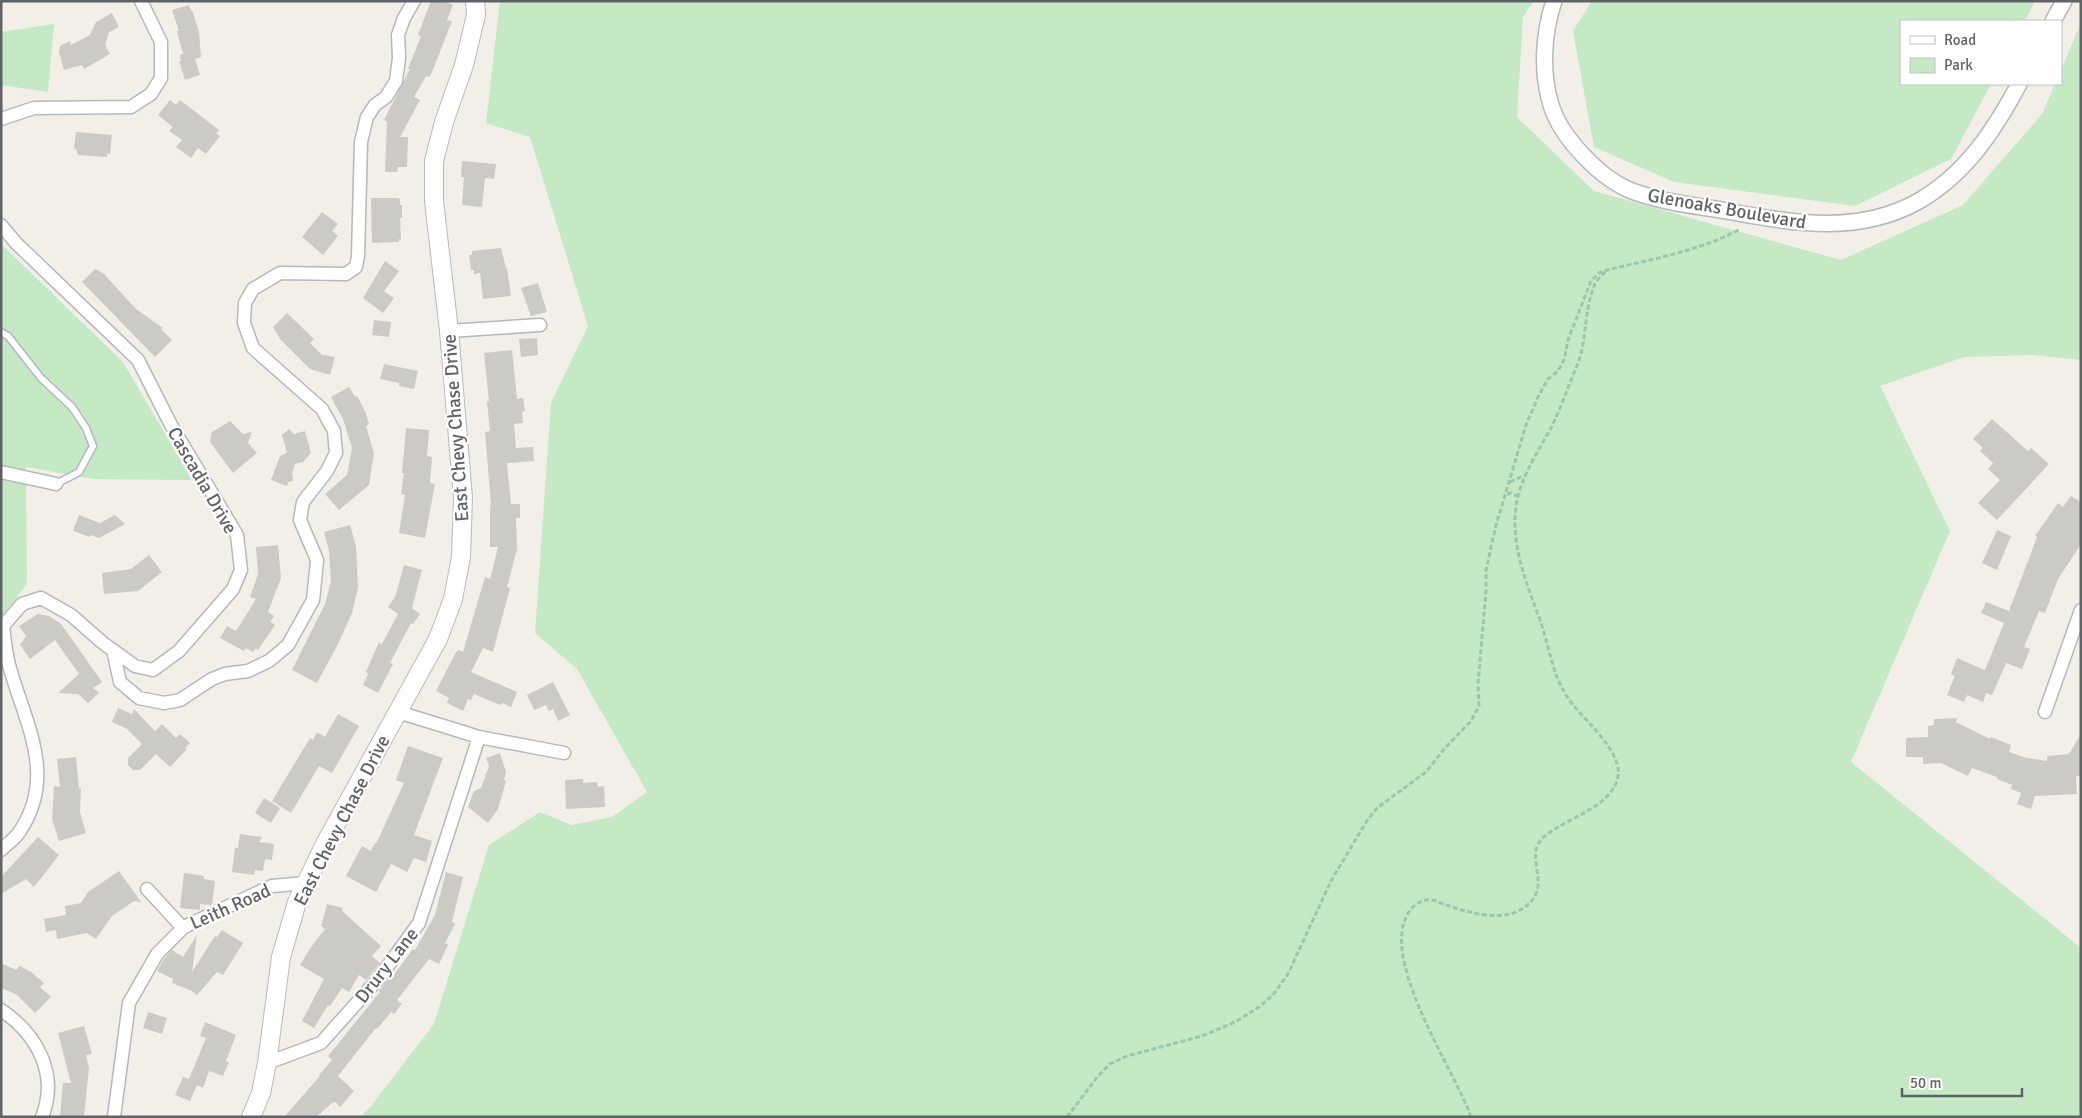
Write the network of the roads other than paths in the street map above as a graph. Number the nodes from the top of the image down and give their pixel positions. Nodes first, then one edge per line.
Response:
1 (141, 1) edge
2 (414, 1) edge
3 (475, 1) edge
4 (1554, 1) edge
5 (2064, 1) edge
6 (2054, 20) edge
7 (2018, 85) edge
8 (1, 119) edge
9 (1, 225) edge
10 (540, 325) dead end
11 (449, 330) junction
12 (1, 332) edge
13 (1, 472) edge
14 (56, 484) joint
15 (2081, 610) edge
16 (113, 650) junction
17 (398, 712) junction
18 (2045, 712) dead end
19 (480, 737) junction
20 (564, 753) dead end
21 (1, 850) edge
22 (305, 883) junction
23 (147, 889) dead end
24 (183, 928) junction
25 (1, 1010) edge
26 (267, 1064) junction
27 (42, 1117) edge
28 (114, 1117) edge
29 (250, 1117) edge

1 - 8 street
2 - 16 street
3 - 11 main road, East Chevy Chase Drive
4 - 7 street, Glenoaks Boulevard
5 - 6 street
9 - 16 street, Cascadia Drive
10 - 11 street
11 - 17 main road, East Chevy Chase Drive
12 - 14 lane
13 - 14 street
15 - 18 street
16 - 21 street, Cascadia Drive
17 - 19 street
17 - 22 main road, East Chevy Chase Drive
19 - 20 street
19 - 26 street, Drury Lane
22 - 24 street, Leith Road
22 - 26 main road, East Chevy Chase Drive
23 - 24 street
24 - 28 street, Leith Road
25 - 27 street
26 - 29 main road, East Chevy Chase Drive

